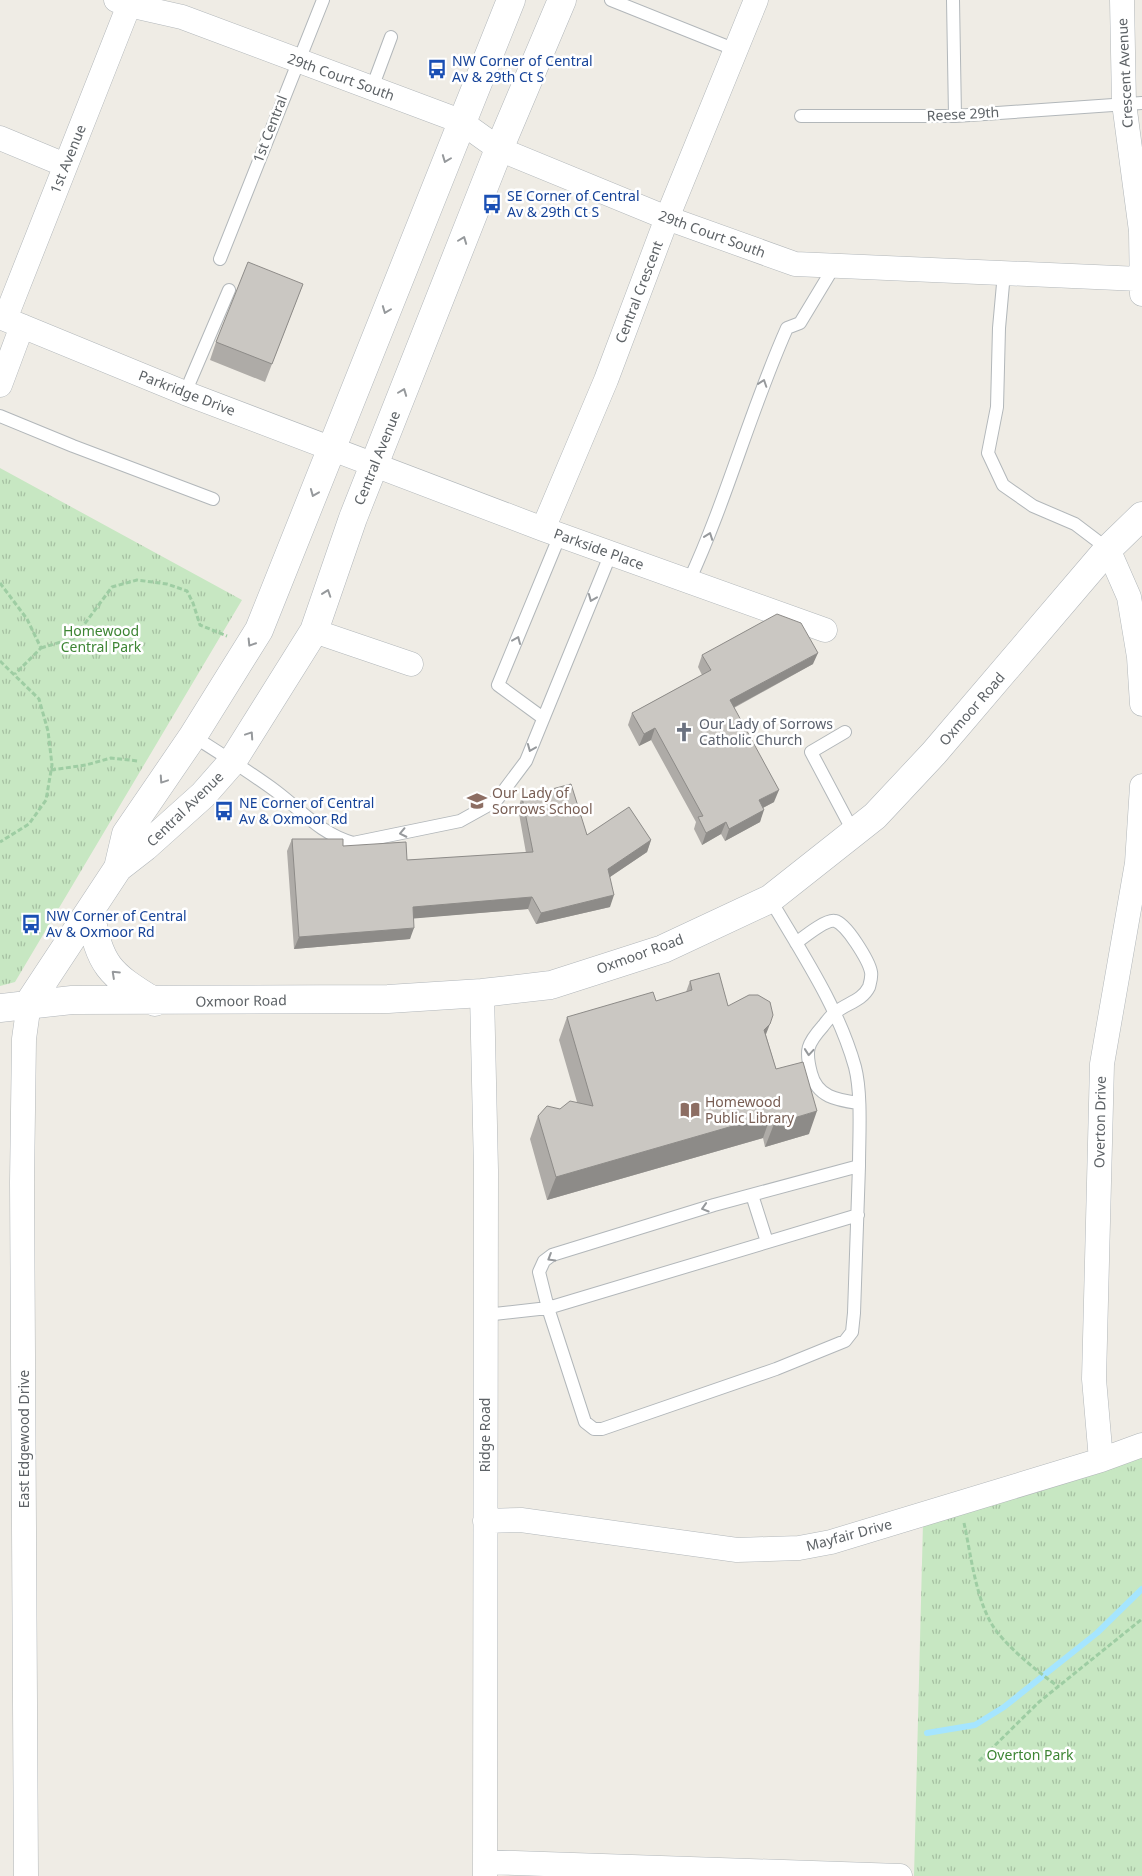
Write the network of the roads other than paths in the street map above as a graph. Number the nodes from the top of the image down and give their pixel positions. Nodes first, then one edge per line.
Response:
1 (323, 0) edge
2 (510, 0) edge
3 (562, 0) edge
4 (612, 0) edge
5 (756, 0) edge
6 (953, 0) edge
7 (1122, 0) edge
8 (125, 2) edge
9 (391, 37) dead end
10 (736, 50) junction
11 (297, 60) junction
12 (372, 88) junction
13 (1133, 103) edge
14 (801, 116) dead end
15 (955, 116) junction
16 (460, 121) junction
17 (0, 138) edge
18 (498, 149) junction
19 (65, 165) junction
20 (667, 218) junction
21 (220, 259) dead end
22 (835, 266) junction
23 (1004, 273) junction
24 (1141, 287) edge
25 (229, 290) dead end
26 (9, 321) edge
27 (0, 385) edge
28 (186, 393) junction
29 (0, 416) edge
30 (332, 448) junction
31 (375, 464) junction
32 (213, 499) dead end
33 (1142, 516) edge
34 (552, 532) junction
35 (1108, 549) junction
36 (611, 553) junction
37 (689, 581) junction
38 (825, 630) dead end
39 (314, 631) junction
40 (410, 664) dead end
41 (1142, 704) edge
42 (543, 718) junction
43 (845, 732) dead end
44 (193, 736) junction
45 (232, 762) junction
46 (1142, 786) edge
47 (854, 833) junction
48 (118, 868) junction
49 (770, 899) junction
50 (90, 911) junction
51 (796, 943) junction
52 (482, 993) junction
53 (155, 1002) junction
54 (30, 1004) junction
55 (0, 1008) edge
56 (835, 1012) junction
57 (858, 1103) junction
58 (859, 1166) junction
59 (752, 1195) junction
60 (858, 1215) junction
61 (767, 1242) junction
62 (548, 1308) junction
63 (485, 1315) junction
64 (1142, 1445) edge
65 (1101, 1460) junction
66 (485, 1521) junction
67 (485, 1869) edge
68 (869, 1875) edge
69 (26, 1876) edge
70 (900, 1876) edge

1 - 11 lane, 1st Central
2 - 16 main road, Central Avenue
3 - 18 main road, Central Avenue
4 - 10 lane
5 - 10 street, Central Crescent
6 - 15 lane
7 - 13 street, Crescent Avenue
8 - 11 street, 29th Court South
8 - 19 street, 1st Avenue
9 - 12 lane
10 - 20 street, Central Crescent
11 - 12 street, 29th Court South
11 - 21 lane, 1st Central
12 - 16 street, 29th Court South
13 - 15 lane, Reese 29th
13 - 24 street, Crescent Avenue
14 - 15 lane, Reese 29th
16 - 18 street, 29th Court South
16 -> 30 main road, Central Avenue
17 - 19 street
18 - 20 street, 29th Court South
31 -> 18 main road, Central Avenue
19 - 26 street, 1st Avenue
20 - 22 street, 29th Court South
20 - 34 street, Central Crescent
22 - 23 street, 29th Court South
37 -> 22 lane
23 - 24 street, 29th Court South
23 - 35 lane
25 - 28 lane
26 - 27 street, 1st Avenue
26 - 28 street, Parkridge Drive
28 - 30 street, Parkridge Drive
29 - 32 lane
30 - 31 street, Parkridge Drive
30 -> 44 main road, Central Avenue
31 - 34 street, Parkside Place
39 -> 31 main road, Central Avenue
33 - 35 main road, Oxmoor Road
34 - 36 street, Parkside Place
42 -> 34 lane
35 - 41 street
35 - 47 main road, Oxmoor Road
36 - 37 street, Parkside Place
36 -> 42 lane
37 - 38 street, Parkside Place
39 - 40 street
45 -> 39 main road, Central Avenue
42 -> 45 lane
43 - 47 lane
44 - 45 lane
44 -> 48 main road, Central Avenue
45 - 48 main road, Central Avenue
46 - 65 street, Overton Drive
47 - 49 main road, Oxmoor Road
48 - 50 main road, Central Avenue
49 - 51 lane
49 - 52 main road, Oxmoor Road
53 -> 50 main road
50 - 54 main road, Central Avenue
51 - 56 lane
51 - 56 lane
52 - 53 main road, Oxmoor Road
52 - 63 street, Ridge Road
53 - 54 main road, Oxmoor Road
54 - 55 main road, Oxmoor Road
54 - 69 street, East Edgewood Drive
56 - 57 lane
56 -> 57 lane
57 - 58 lane
58 - 59 lane
58 - 60 lane
59 - 61 lane
59 -> 62 lane
60 - 61 lane
60 - 62 lane
61 - 62 lane
62 - 63 lane
63 - 66 street, Ridge Road
64 - 65 street, Mayfair Drive
65 - 66 street, Mayfair Drive
66 - 67 street, Ridge Road
67 - 68 street
68 - 70 street

